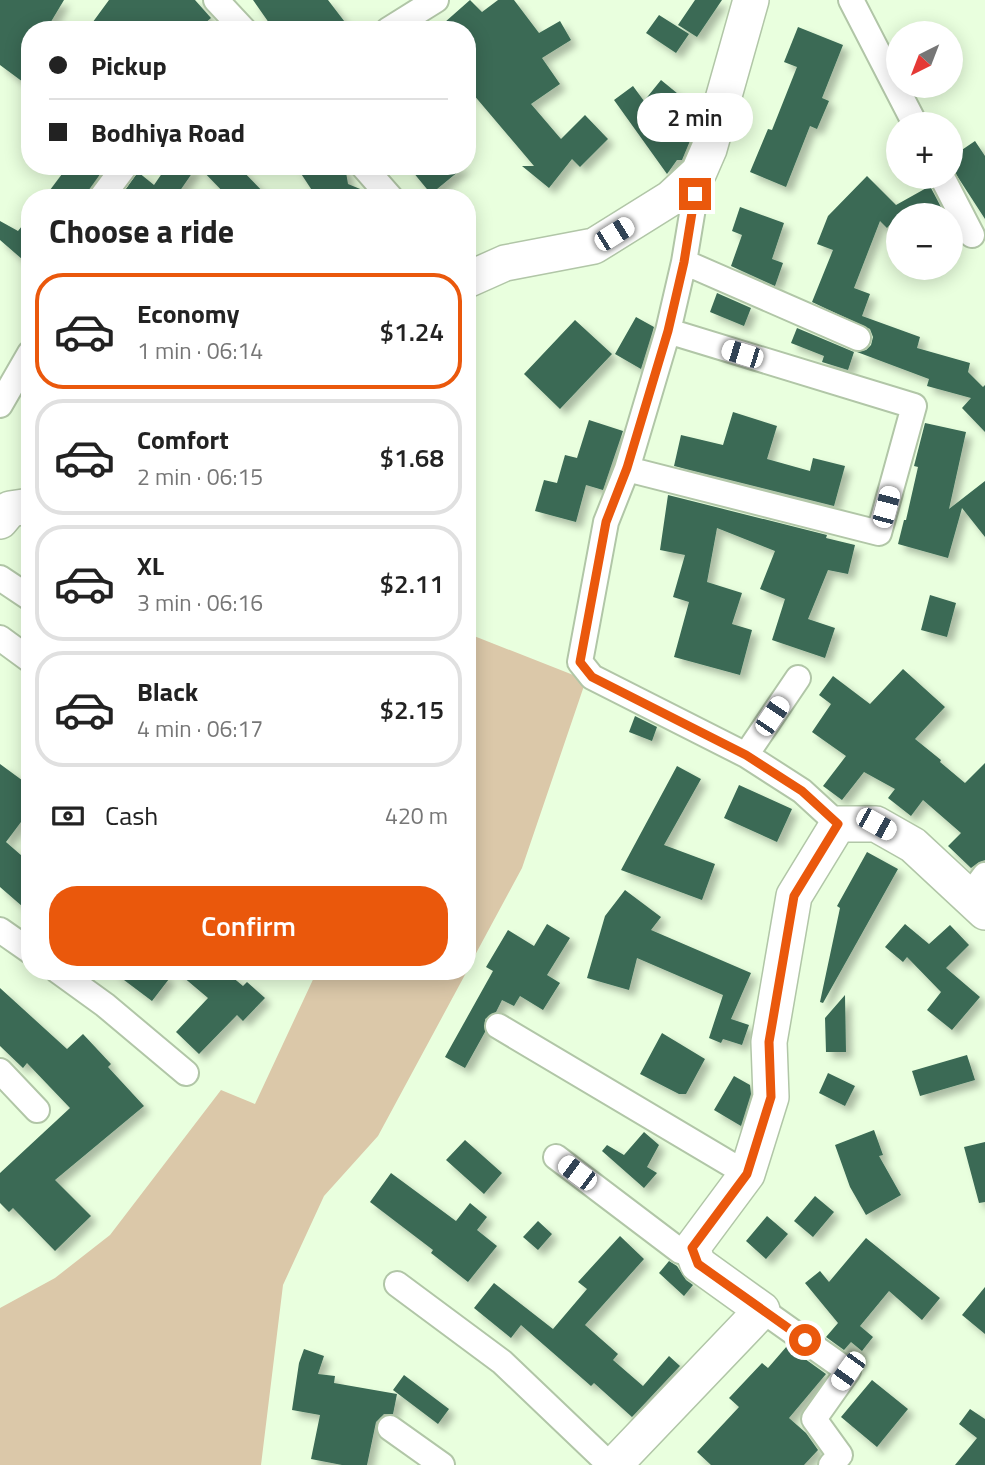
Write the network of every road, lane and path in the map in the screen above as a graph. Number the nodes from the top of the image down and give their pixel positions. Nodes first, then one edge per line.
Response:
1 (216, 0) edge
2 (436, 0) edge
3 (751, 0) edge
4 (851, 0) edge
5 (232, 21) edge
6 (402, 21) edge
7 (909, 112) edge
8 (699, 172) junction
9 (371, 175) edge
10 (383, 189) edge
11 (948, 189) edge
12 (972, 235) dead end
13 (684, 262) junction
14 (476, 276) edge
15 (668, 331) junction
16 (858, 338) dead end
17 (21, 369) edge
18 (0, 405) edge
19 (627, 468) junction
20 (0, 578) edge
21 (21, 592) edge
22 (0, 638) edge
23 (21, 653) edge
24 (798, 678) dead end
25 (746, 755) junction
26 (838, 824) junction
27 (980, 894) edge
28 (0, 930) edge
29 (21, 945) edge
30 (71, 980) edge
31 (498, 1026) dead end
32 (0, 1070) edge
33 (186, 1073) dead end
34 (37, 1110) dead end
35 (556, 1157) dead end
36 (747, 1174) junction
37 (694, 1255) junction
38 (397, 1284) dead end
39 (762, 1310) junction
40 (390, 1428) dead end
41 (442, 1465) edge
42 (612, 1465) edge
43 (831, 1465) edge

1 - 5 street
2 - 6 street
3 - 8 street
4 - 7 street
8 - 13 street
8 - 14 street
9 - 10 street
11 - 12 street
13 - 15 street
13 - 16 street
15 - 19 street
15 - 19 street
17 - 18 street
19 - 25 street
20 - 21 street
22 - 23 street
24 - 25 street
25 - 26 street
26 - 27 street
26 - 36 street
28 - 29 street
30 - 33 street
31 - 36 street
32 - 34 street
35 - 37 street
36 - 37 street
37 - 39 street
38 - 42 street
39 - 42 street
39 - 43 street
40 - 41 street

